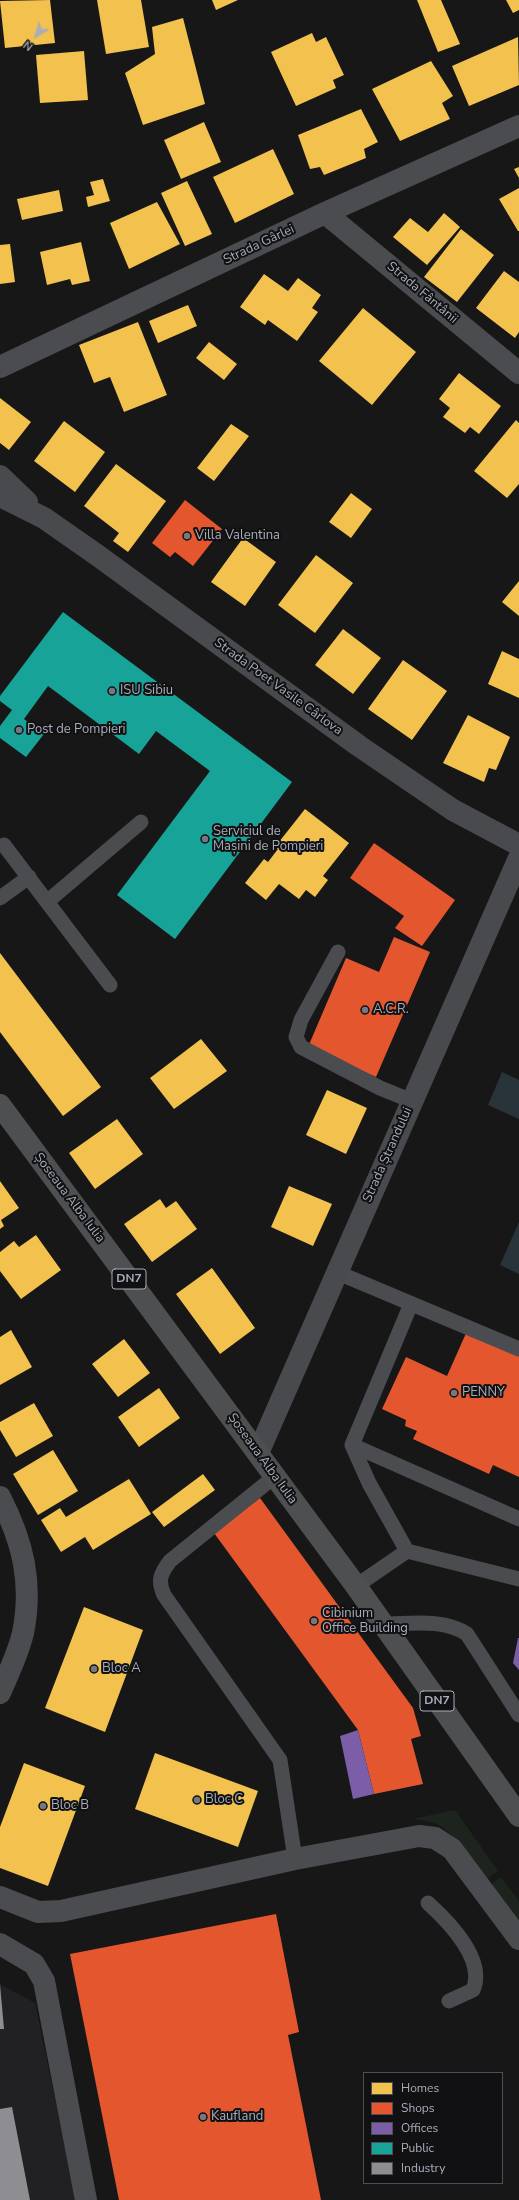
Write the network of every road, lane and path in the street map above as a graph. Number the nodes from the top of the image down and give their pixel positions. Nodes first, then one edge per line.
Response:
1 (519, 126) edge
2 (325, 213) junction
3 (0, 367) edge
4 (519, 373) edge
5 (0, 476) edge
6 (0, 496) edge
7 (44, 518) junction
8 (141, 822) dead end
9 (519, 845) edge
10 (4, 846) dead end
11 (519, 858) edge
12 (29, 878) junction
13 (0, 898) edge
14 (48, 901) junction
15 (338, 952) dead end
16 (110, 985) dead end
17 (412, 1101) junction
18 (0, 1106) edge
19 (336, 1272) junction
20 (411, 1304) junction
21 (519, 1349) edge
22 (352, 1445) junction
23 (258, 1453) junction
24 (274, 1477) junction
25 (0, 1498) edge
26 (519, 1519) edge
27 (407, 1551) junction
28 (519, 1579) edge
29 (356, 1586) junction
30 (383, 1624) junction
31 (0, 1693) edge
32 (519, 1714) edge
33 (519, 1816) edge
34 (296, 1858) junction
35 (0, 1897) edge
36 (428, 1903) dead end
37 (519, 1939) edge
38 (0, 1944) edge
39 (449, 2001) dead end
40 (86, 2200) edge

1 - 2 street, Strada Gârlei
2 - 3 street, Strada Gârlei
2 - 4 street, Strada Fântânii
5 - 7 street, Strada Poet Vasile Cârlova
6 - 7 street, Strada Poet Vasile Cârlova
7 - 9 street, Strada Poet Vasile Cârlova
8 - 14 lane
10 - 12 lane
11 - 17 street, Strada Ștrandului
12 - 13 lane
12 - 14 lane
14 - 16 lane
15 - 17 lane
17 - 19 street, Strada Ștrandului
18 - 23 main road, Șoseaua Alba Iulia / DN7
19 - 20 lane
19 - 23 street, Strada Ștrandului
20 - 21 lane
20 - 22 lane
22 - 26 lane
22 - 27 lane
23 - 24 main road, Șoseaua Alba Iulia / DN7
24 - 29 main road, Șoseaua Alba Iulia / DN7
24 - 34 lane
25 - 31 street
27 - 28 lane
27 - 29 lane
29 - 30 main road, Șoseaua Alba Iulia / DN7
30 - 32 lane
30 - 33 main road, Șoseaua Alba Iulia / DN7
34 - 35 street
34 - 37 street
36 - 39 lane
38 - 40 street

